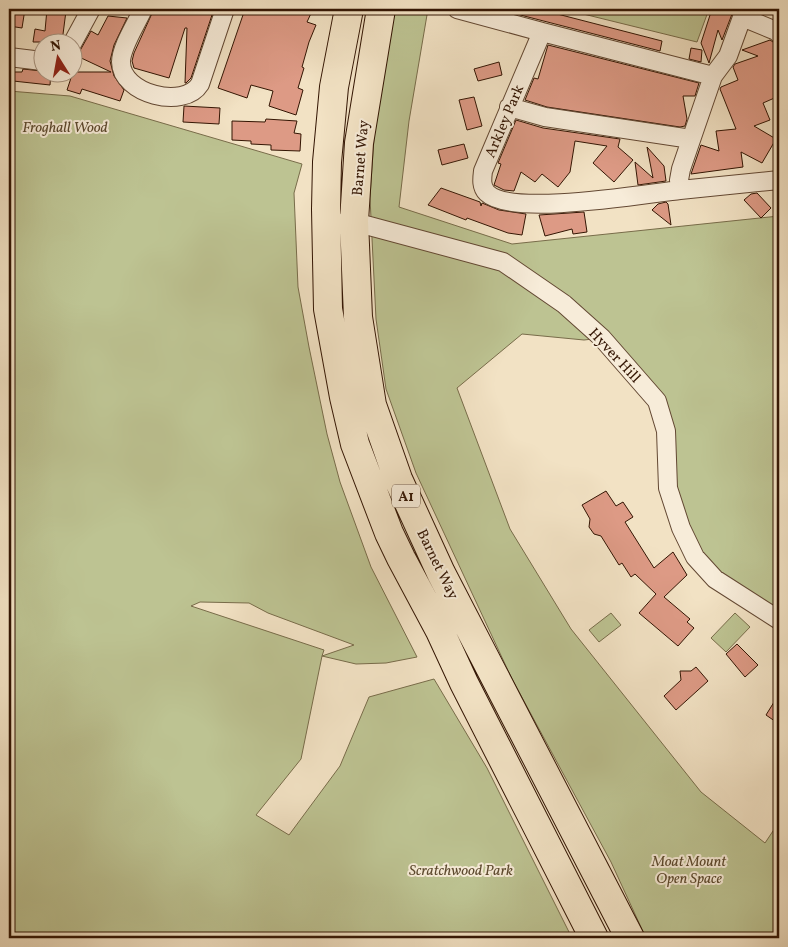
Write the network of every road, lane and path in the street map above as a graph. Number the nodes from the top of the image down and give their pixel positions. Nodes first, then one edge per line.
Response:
1 (91, 9) edge
2 (143, 9) edge
3 (225, 9) edge
4 (348, 9) edge
5 (381, 9) edge
6 (457, 9) edge
7 (744, 13) edge
8 (79, 32) edge
9 (542, 32) junction
10 (779, 34) edge
11 (9, 56) edge
12 (32, 59) edge
13 (713, 76) junction
14 (509, 108) junction
15 (691, 139) junction
16 (779, 180) edge
17 (680, 190) junction
18 (326, 209) junction
19 (354, 221) junction
20 (779, 620) edge
21 (594, 938) edge
22 (630, 938) edge

1 - 8 street
2 - 3 street
4 - 18 highway, Barnet Way / A1
5 - 19 highway, Barnet Way / A1
6 - 9 street
7 - 10 street
7 - 13 street
9 - 13 street
9 - 14 street, Arkley Park
11 - 12 street
13 - 15 street
14 - 15 street
14 - 17 street, Arkley Park
15 - 17 street
16 - 17 street, Arkley Park
18 - 19 street, Hyver Hill
18 - 21 highway, Barnet Way / A1
19 - 20 street, Hyver Hill
19 - 22 highway, Barnet Way / A1

